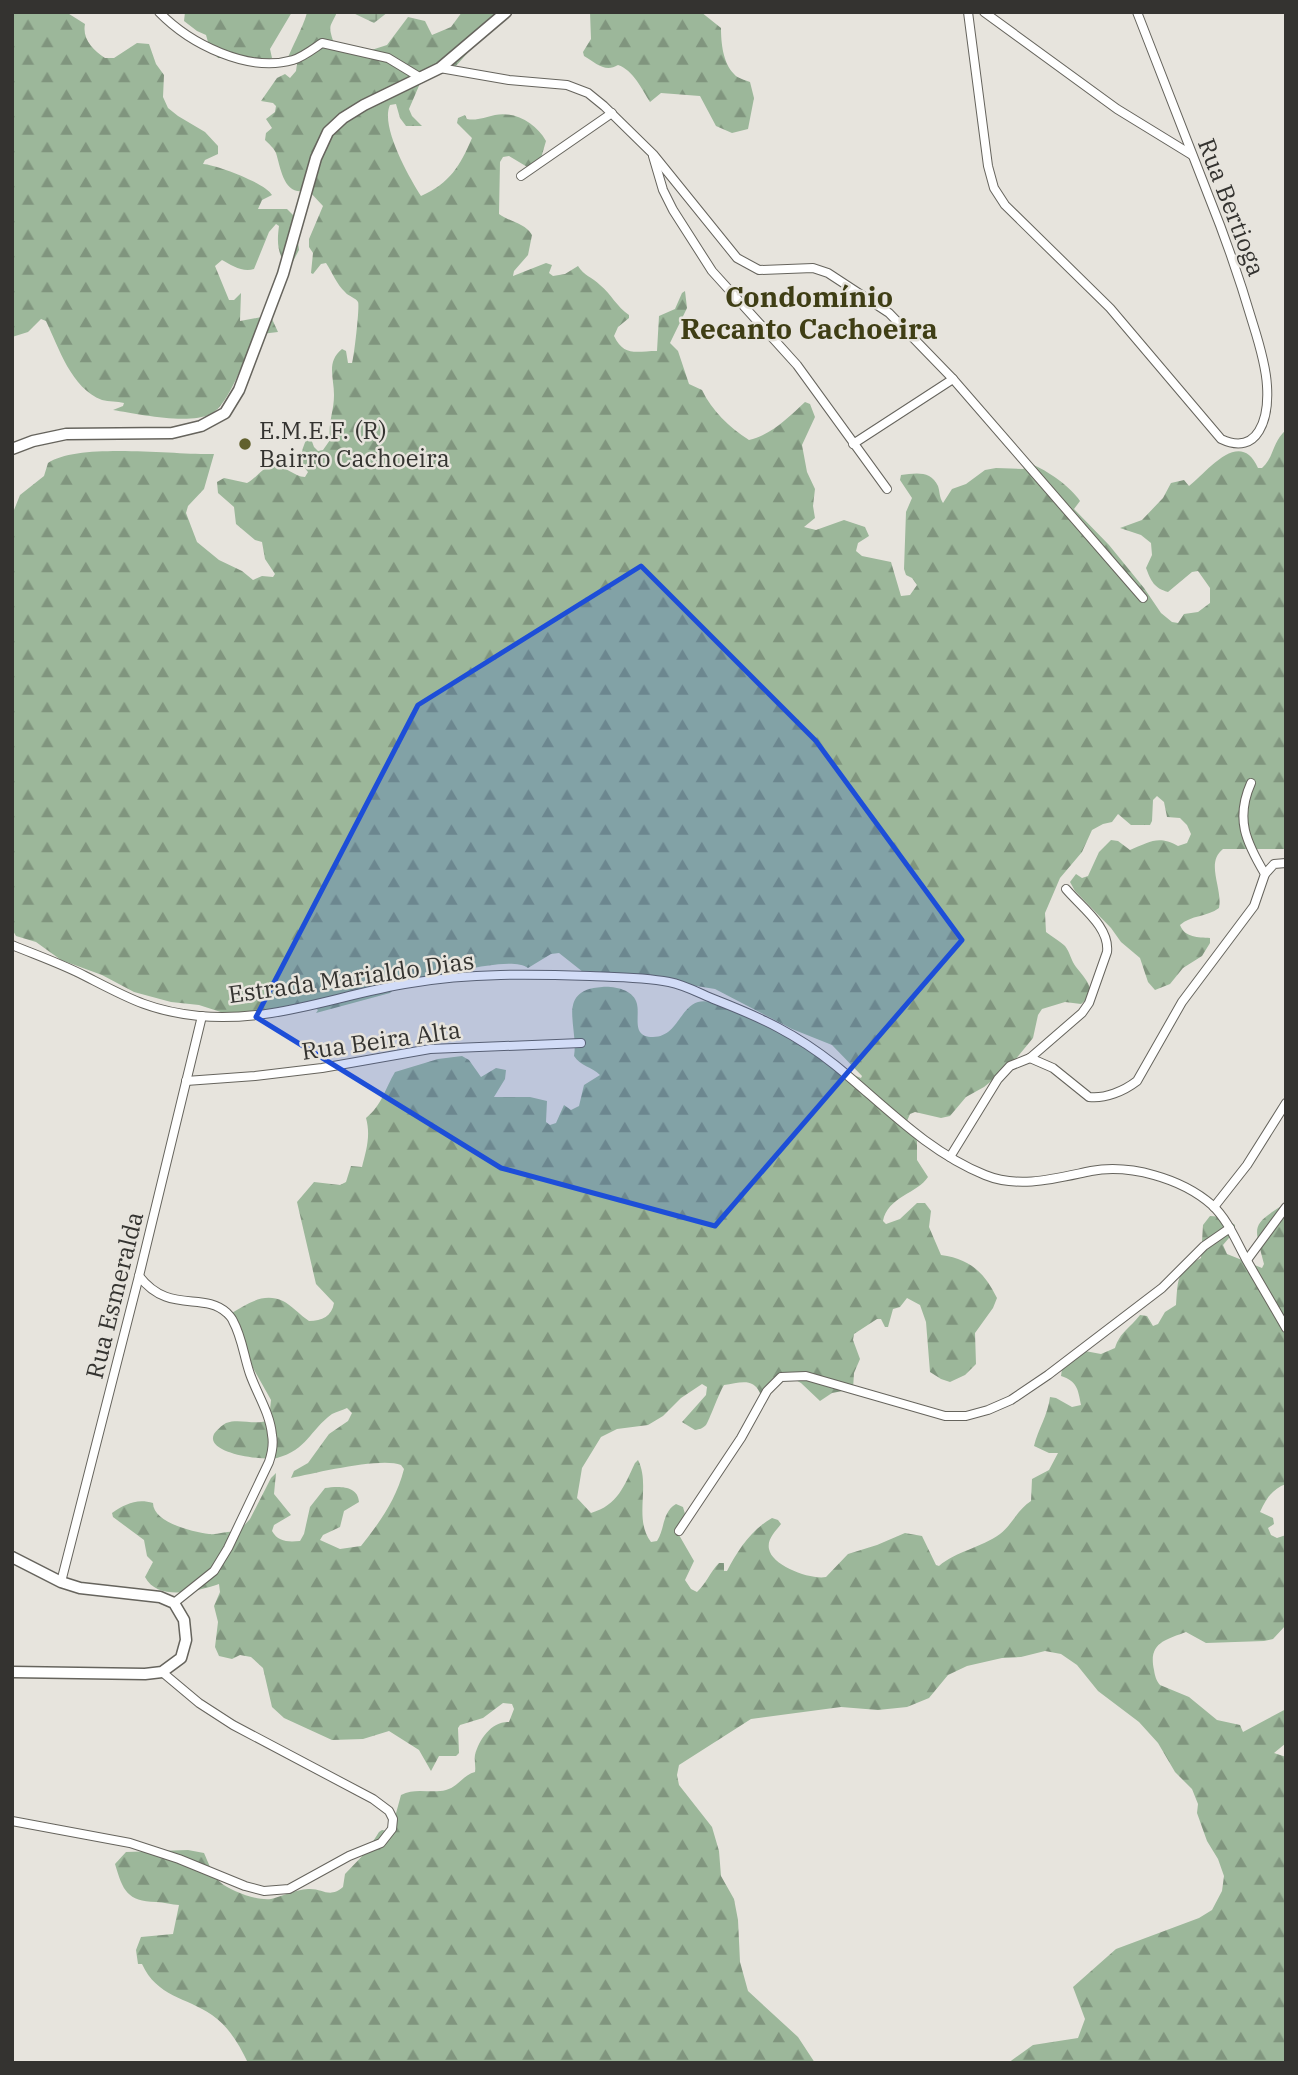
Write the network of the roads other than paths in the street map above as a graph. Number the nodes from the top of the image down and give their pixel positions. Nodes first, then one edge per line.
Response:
1 (159, 12) edge
2 (506, 12) edge
3 (968, 12) edge
4 (984, 12) edge
5 (1137, 12) edge
6 (440, 68) junction
7 (421, 78) junction
8 (612, 113) junction
9 (653, 154) junction
10 (1192, 155) junction
11 (521, 176) dead end
12 (953, 380) junction
13 (853, 444) junction
14 (12, 449) edge
15 (887, 489) dead end
16 (1143, 598) dead end
17 (1251, 783) dead end
18 (1286, 863) edge
19 (1265, 874) junction
20 (1066, 889) dead end
21 (12, 946) edge
22 (202, 1016) junction
23 (581, 1042) dead end
24 (1030, 1059) junction
25 (186, 1081) junction
26 (1286, 1103) edge
27 (950, 1157) junction
28 (1214, 1207) junction
29 (1286, 1207) edge
30 (1230, 1228) junction
31 (1247, 1260) junction
32 (139, 1276) junction
33 (1286, 1328) edge
34 (679, 1531) dead end
35 (12, 1557) edge
36 (61, 1582) junction
37 (174, 1603) junction
38 (12, 1672) edge
39 (162, 1672) junction
40 (12, 1821) edge

1 - 7 street
2 - 6 street
3 - 10 street, Rua Bertioga
4 - 10 street
5 - 10 street, Rua Bertioga
6 - 7 street
6 - 8 street
7 - 14 street
8 - 9 street
8 - 11 street
9 - 12 street
9 - 13 street
12 - 13 street
12 - 16 street
13 - 15 street
17 - 19 street
18 - 19 street
19 - 24 street
20 - 24 street
21 - 22 street, Estrada Marialdo Dias
22 - 25 street, Rua Esmeralda
22 - 27 street, Estrada Marialdo Dias
23 - 25 street, Rua Beira Alta
24 - 27 street
25 - 32 street, Rua Esmeralda
26 - 28 street
27 - 28 street, Estrada Marialdo Dias
28 - 30 street, Estrada Marialdo Dias
29 - 31 street
30 - 31 street, Estrada Marialdo Dias
30 - 34 street
31 - 33 street, Estrada Marialdo Dias
32 - 36 street, Rua Esmeralda
32 - 37 street
35 - 36 street
36 - 37 street
37 - 39 street
38 - 39 street
39 - 40 street

